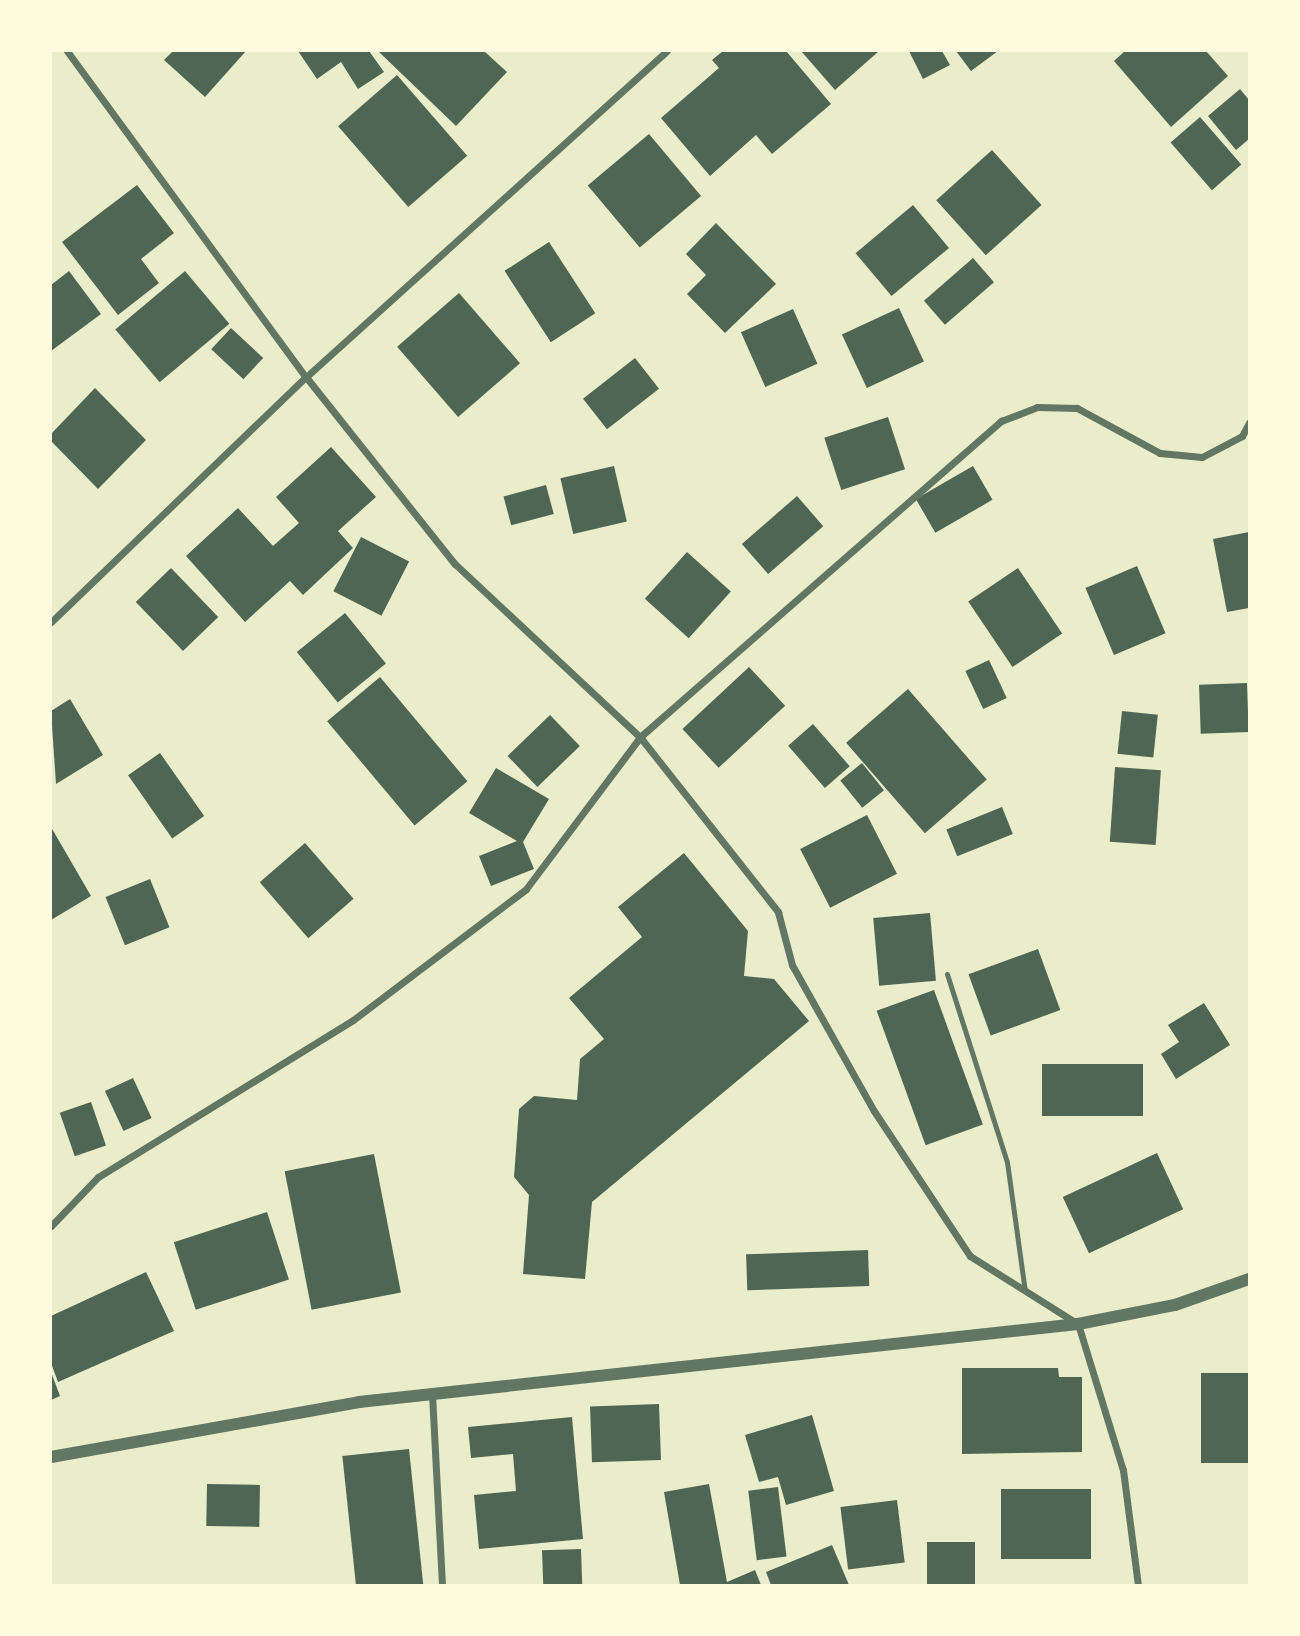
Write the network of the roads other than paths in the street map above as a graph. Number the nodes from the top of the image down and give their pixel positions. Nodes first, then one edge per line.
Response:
1 (67, 51) edge
2 (667, 51) edge
3 (306, 377) junction
4 (1249, 423) edge
5 (51, 622) edge
6 (640, 737) junction
7 (947, 974) dead end
8 (51, 1226) edge
9 (1249, 1279) edge
10 (1026, 1291) junction
11 (1078, 1324) junction
12 (432, 1394) junction
13 (51, 1457) edge
14 (442, 1585) edge
15 (1138, 1585) edge

1 - 3 street
2 - 3 street
3 - 5 street
3 - 6 street
4 - 6 street
6 - 8 street
6 - 10 street
7 - 10 lane
9 - 11 street
10 - 11 street
11 - 12 street
11 - 15 street
12 - 13 street
12 - 14 street

